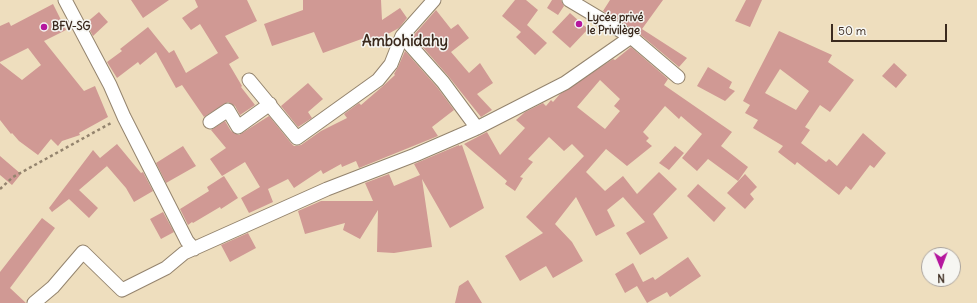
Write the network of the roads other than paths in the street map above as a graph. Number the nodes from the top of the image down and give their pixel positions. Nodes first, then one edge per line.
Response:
1 (65, 0) edge
2 (434, 0) edge
3 (569, 0) edge
4 (402, 36) junction
5 (631, 37) junction
6 (678, 77) dead end
7 (249, 80) dead end
8 (270, 104) junction
9 (210, 122) dead end
10 (477, 128) junction
11 (194, 249) junction
12 (34, 303) edge

1 - 11 street
2 - 4 street
3 - 5 street
4 - 8 street
4 - 10 street
5 - 6 street
5 - 10 street
7 - 8 street
8 - 9 street
10 - 11 street
11 - 12 street

